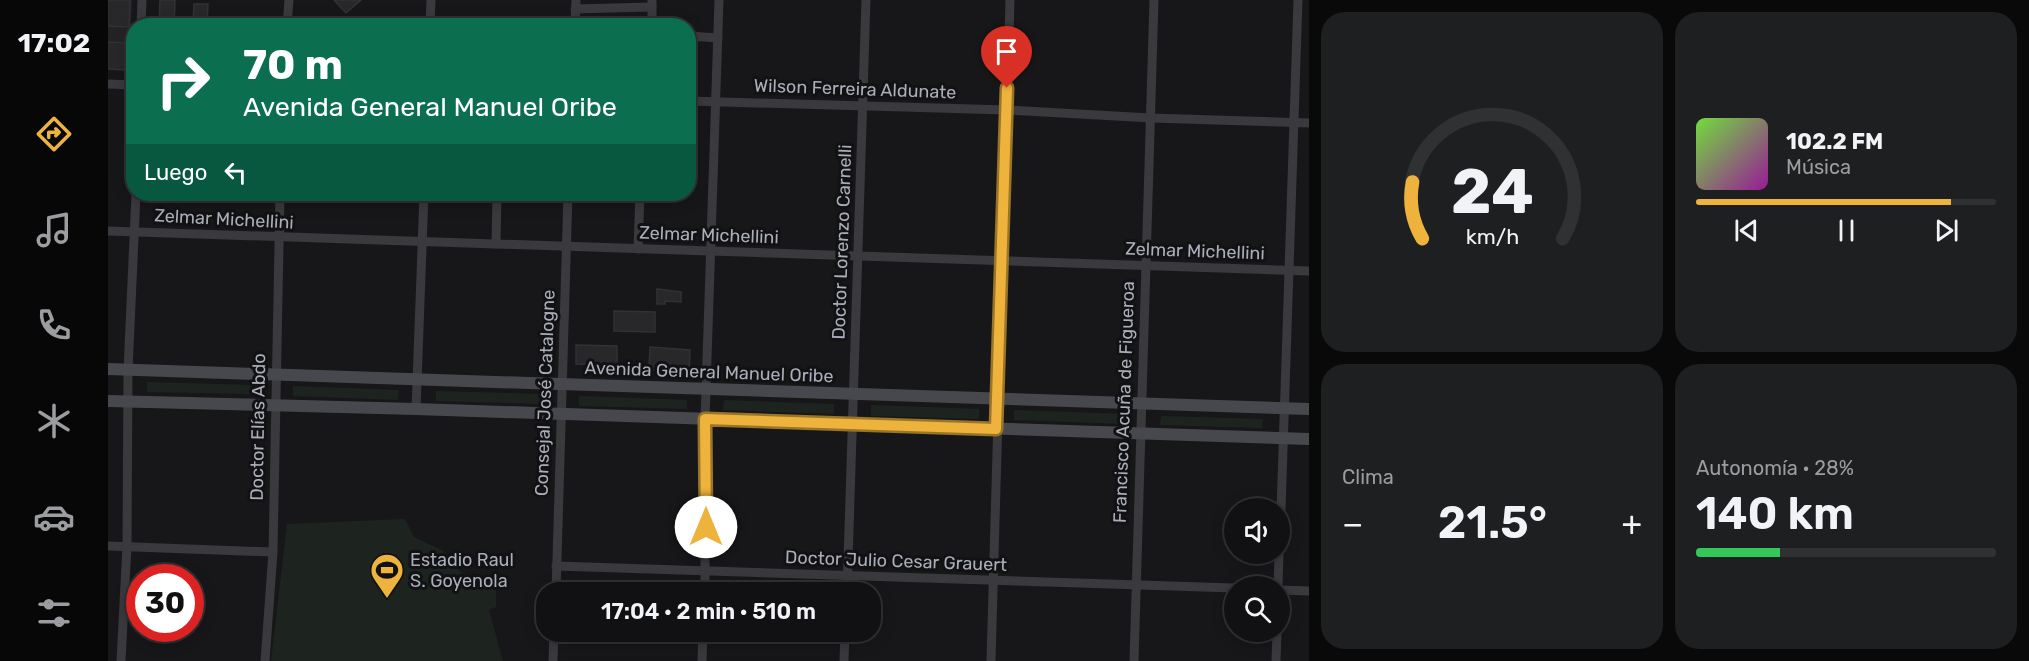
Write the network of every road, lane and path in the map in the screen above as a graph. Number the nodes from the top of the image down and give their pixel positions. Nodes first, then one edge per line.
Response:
1 (142, 0) edge
2 (289, 0) edge
3 (430, 0) edge
4 (719, 0) edge
5 (866, 0) edge
6 (1010, 0) edge
7 (1154, 0) edge
8 (1298, 0) edge
9 (575, 4) edge
10 (652, 4) edge
11 (141, 18) edge
12 (288, 18) edge
13 (430, 18) edge
14 (696, 37) edge
15 (718, 38) junction
16 (108, 84) edge
17 (126, 85) edge
18 (696, 101) edge
19 (717, 101) junction
20 (863, 107) junction
21 (1007, 110) junction
22 (1151, 118) junction
23 (1295, 122) junction
24 (1309, 123) edge
25 (136, 201) edge
26 (280, 201) edge
27 (424, 201) edge
28 (497, 201) edge
29 (568, 201) edge
30 (640, 201) edge
31 (108, 231) edge
32 (135, 231) junction
33 (278, 238) junction
34 (422, 242) junction
35 (496, 244) junction
36 (566, 247) junction
37 (638, 249) junction
38 (709, 253) junction
39 (858, 256) junction
40 (1002, 261) junction
41 (1145, 266) junction
42 (1289, 270) junction
43 (1309, 271) edge
44 (108, 369) edge
45 (128, 370) junction
46 (275, 376) junction
47 (417, 381) junction
48 (562, 385) junction
49 (706, 389) junction
50 (853, 395) junction
51 (998, 400) junction
52 (108, 401) edge
53 (127, 401) junction
54 (1140, 404) junction
55 (275, 405) junction
56 (1285, 408) junction
57 (416, 409) junction
58 (1309, 410) edge
59 (562, 415) junction
60 (705, 419) junction
61 (853, 424) junction
62 (996, 429) junction
63 (1139, 433) junction
64 (1283, 439) junction
65 (1309, 439) edge
66 (1281, 498) edge
67 (108, 546) edge
68 (127, 546) junction
69 (273, 552) junction
70 (556, 566) junction
71 (706, 570) junction
72 (848, 575) junction
73 (993, 581) junction
74 (556, 582) edge
75 (705, 582) edge
76 (848, 582) edge
77 (1135, 585) junction
78 (1224, 588) edge
79 (1290, 589) edge
80 (1309, 591) edge
81 (554, 642) edge
82 (703, 642) edge
83 (845, 642) edge
84 (1277, 642) edge
85 (121, 661) edge
86 (265, 661) edge
87 (553, 661) edge
88 (702, 661) edge
89 (844, 661) edge
90 (991, 661) edge
91 (1134, 661) edge
92 (1276, 661) edge

1 - 11 street
2 - 12 street
3 - 13 street
4 - 15 street
5 - 20 street, Doctor Lorenzo Carnelli
6 - 21 street
7 - 22 street, Francisco Acuña de Figueroa
8 - 23 street
9 - 10 street
14 - 15 street
15 - 19 street
16 - 17 street
18 - 19 street, Wilson Ferreira Aldunate
19 - 20 street, Wilson Ferreira Aldunate
19 - 38 street
20 - 21 street, Wilson Ferreira Aldunate
20 - 39 street, Doctor Lorenzo Carnelli
21 - 22 street, Wilson Ferreira Aldunate
21 - 40 street
22 - 23 street, Wilson Ferreira Aldunate
22 - 41 street, Francisco Acuña de Figueroa
23 - 24 street, Wilson Ferreira Aldunate
23 - 42 street
25 - 32 street
26 - 33 street, Doctor Elías Abdo
27 - 34 street
28 - 35 street
29 - 36 street, Consejal José Catalogne
30 - 37 street
31 - 32 street, Zelmar Michellini
32 - 33 street, Zelmar Michellini
32 - 45 street
33 - 34 street, Zelmar Michellini
33 - 46 street, Doctor Elías Abdo
34 - 35 street, Zelmar Michellini
34 - 47 street
35 - 36 street, Zelmar Michellini
36 - 37 street, Zelmar Michellini
36 - 48 street, Consejal José Catalogne
37 - 38 street, Zelmar Michellini
38 - 39 street, Zelmar Michellini
38 - 49 street
39 - 40 street, Zelmar Michellini
39 - 50 street, Doctor Lorenzo Carnelli
40 - 41 street, Zelmar Michellini
40 - 51 street
41 - 42 street, Zelmar Michellini
41 - 54 street, Francisco Acuña de Figueroa
42 - 43 street, Zelmar Michellini
42 - 56 street
44 - 45 main road, Avenida General Manuel Oribe
45 - 46 main road, Avenida General Manuel Oribe
45 - 53 street
46 - 47 main road, Avenida General Manuel Oribe
46 - 55 street, Doctor Elías Abdo
47 - 48 main road, Avenida General Manuel Oribe
47 - 57 street
48 - 49 main road, Avenida General Manuel Oribe
48 - 59 street, Consejal José Catalogne
49 - 50 main road, Avenida General Manuel Oribe
49 - 60 street
50 - 51 main road, Avenida General Manuel Oribe
50 - 61 street, Doctor Lorenzo Carnelli
51 - 54 main road, Avenida General Manuel Oribe
51 - 62 street
52 - 53 main road
53 - 55 main road
53 - 68 street
54 - 56 main road, Avenida General Manuel Oribe
54 - 63 street, Francisco Acuña de Figueroa
55 - 57 main road
55 - 69 street, Doctor Elías Abdo
56 - 58 main road, Avenida General Manuel Oribe
56 - 64 street
57 - 59 main road
59 - 60 main road
59 - 70 street, Consejal José Catalogne
60 - 61 main road
60 - 71 street
61 - 62 main road
61 - 72 street, Doctor Lorenzo Carnelli
62 - 63 main road
62 - 73 street
63 - 64 main road
63 - 77 street, Francisco Acuña de Figueroa
64 - 65 main road
64 - 66 street
67 - 68 street
68 - 69 street
68 - 85 street
69 - 86 street, Doctor Elías Abdo
70 - 71 street, Doctor Julio Cesar Grauert
70 - 74 street, Consejal José Catalogne
71 - 72 street, Doctor Julio Cesar Grauert
71 - 75 street
72 - 73 street, Doctor Julio Cesar Grauert
72 - 76 street, Doctor Lorenzo Carnelli
73 - 77 street, Doctor Julio Cesar Grauert
73 - 90 street
77 - 78 street, Doctor Julio Cesar Grauert
77 - 91 street, Francisco Acuña de Figueroa
79 - 80 street
81 - 87 street
82 - 88 street
83 - 89 street
84 - 92 street

